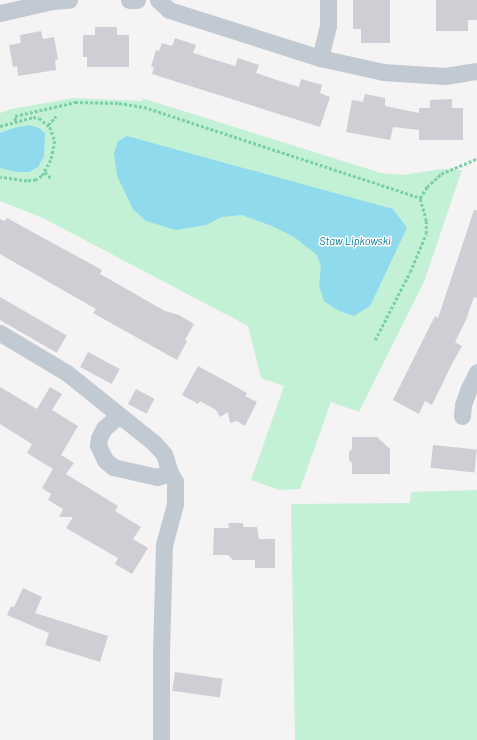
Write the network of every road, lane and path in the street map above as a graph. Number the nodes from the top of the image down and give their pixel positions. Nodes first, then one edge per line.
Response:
1 (59, 0) edge
2 (129, 0) edge
3 (137, 0) edge
4 (158, 0) edge
5 (328, 0) edge
6 (0, 13) edge
7 (320, 58) junction
8 (477, 71) edge
9 (56, 116) dead end
10 (15, 121) junction
11 (48, 125) junction
12 (0, 126) edge
13 (477, 159) edge
14 (45, 172) junction
15 (0, 177) edge
16 (51, 178) dead end
17 (420, 198) junction
18 (0, 333) edge
19 (375, 340) dead end
20 (477, 372) edge
21 (118, 416) junction
22 (462, 416) dead end
23 (170, 473) junction
24 (162, 740) edge

1 - 6 street
2 - 3 street
4 - 7 street
5 - 7 street
7 - 8 street
9 - 11 path
10 - 11 path
10 - 12 path
10 - 17 path
11 - 14 path
13 - 17 path
14 - 15 path
14 - 16 path
17 - 19 path
18 - 21 street
20 - 22 street
21 - 23 street
21 - 23 street
23 - 24 street

